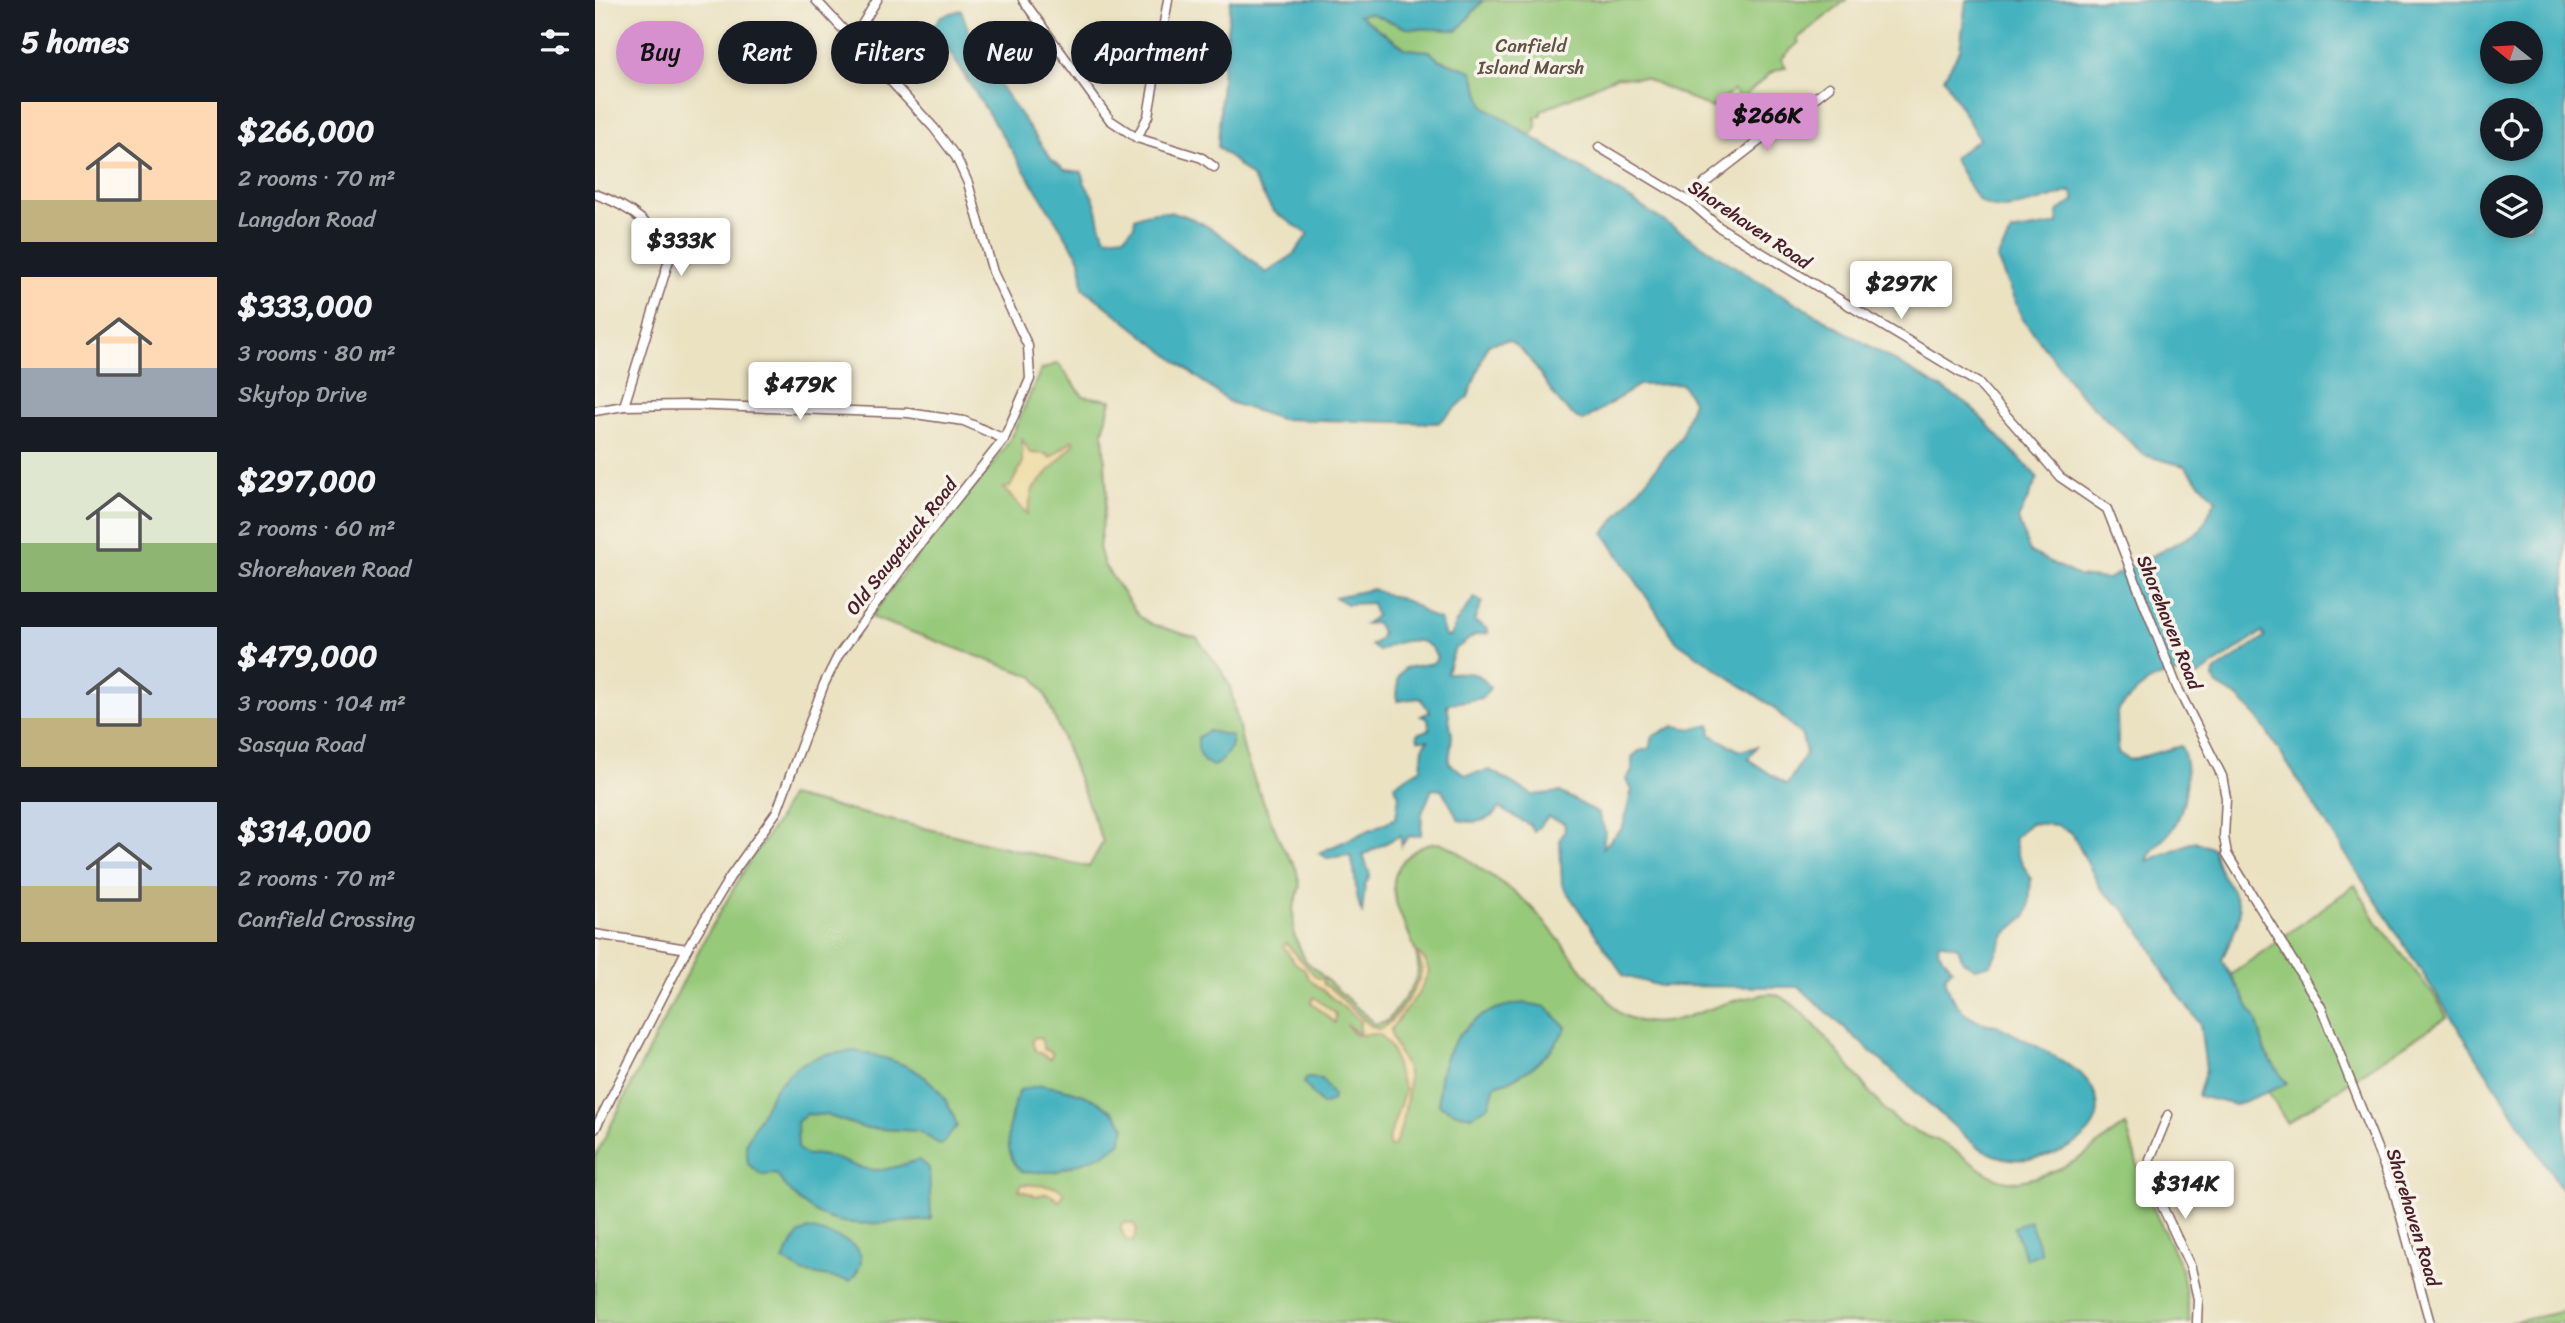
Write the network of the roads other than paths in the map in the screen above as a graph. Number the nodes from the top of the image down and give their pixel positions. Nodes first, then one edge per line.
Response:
1 (816, 0) edge
2 (1023, 0) edge
3 (1168, 0) edge
4 (876, 3) edge
5 (834, 21) edge
6 (865, 21) edge
7 (893, 84) edge
8 (1829, 87) dead end
9 (1137, 138) junction
10 (1599, 147) dead end
11 (1214, 167) dead end
12 (595, 194) edge
13 (1689, 202) junction
14 (624, 406) junction
15 (595, 411) edge
16 (1004, 439) junction
17 (595, 934) edge
18 (687, 949) junction
19 (2168, 1115) dead end
20 (595, 1129) edge
21 (2197, 1323) edge
22 (2430, 1323) edge

1 - 5 street, Old Saugatuck Road
2 - 9 street
3 - 9 street
4 - 6 street
7 - 16 street, Old Saugatuck Road
8 - 13 street
9 - 11 street
10 - 13 street, Shorehaven Road
12 - 14 street
13 - 22 street, Shorehaven Road
14 - 15 street
14 - 16 street
16 - 18 street, Old Saugatuck Road
17 - 18 street
18 - 20 street, Old Saugatuck Road
19 - 21 street

